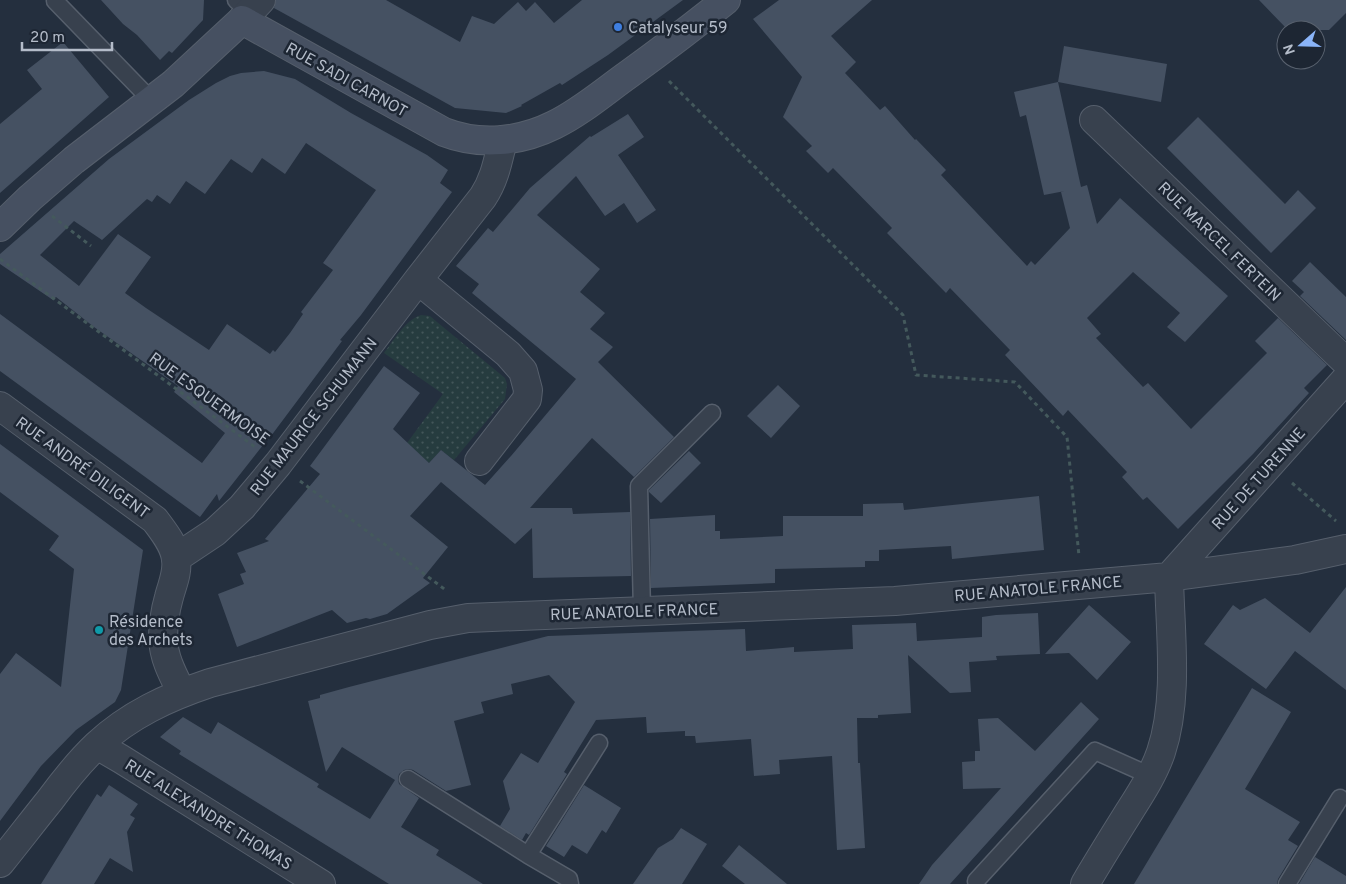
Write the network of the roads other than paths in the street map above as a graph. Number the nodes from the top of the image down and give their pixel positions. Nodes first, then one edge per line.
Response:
1 (55, 1) edge
2 (721, 2) edge
3 (247, 8) edge
4 (152, 101) junction
5 (1094, 120) dead end
6 (503, 140) junction
7 (0, 227) edge
8 (418, 280) junction
9 (1346, 362) edge
10 (1346, 379) edge
11 (0, 406) edge
12 (712, 413) dead end
13 (479, 461) dead end
14 (1346, 549) edge
15 (176, 558) junction
16 (1169, 576) junction
17 (642, 611) junction
18 (182, 693) junction
19 (599, 743) dead end
20 (97, 745) junction
21 (1151, 776) junction
22 (408, 779) dead end
23 (1340, 798) dead end
24 (528, 855) junction
25 (0, 863) edge
26 (976, 881) dead end
27 (320, 884) edge
28 (570, 884) edge
29 (1085, 884) edge
30 (1287, 884) edge

1 - 4 lane
2 - 6 street, RUE SADI CARNOT
3 - 4 street, RUE SADI CARNOT
3 - 6 street, RUE SADI CARNOT
4 - 7 street, RUE SADI CARNOT
5 - 9 street, RUE MARCEL FERTEIN
6 - 8 street, RUE MAURICE SCHUMANN
8 - 13 street
8 - 15 street, RUE MAURICE SCHUMANN
10 - 16 street, RUE DE TURENNE
11 - 15 street, RUE ANDRÉ DILIGENT
12 - 17 lane
14 - 16 street, RUE ANATOLE FRANCE
15 - 18 street
16 - 17 street, RUE ANATOLE FRANCE
16 - 21 street
17 - 18 street, RUE ANATOLE FRANCE
18 - 20 street, RUE ANATOLE FRANCE
19 - 24 lane
20 - 25 street, RUE ANATOLE FRANCE
20 - 27 street, RUE ALEXANDRE THOMAS
21 - 26 lane
21 - 29 street
22 - 24 lane
23 - 30 lane
24 - 28 lane

